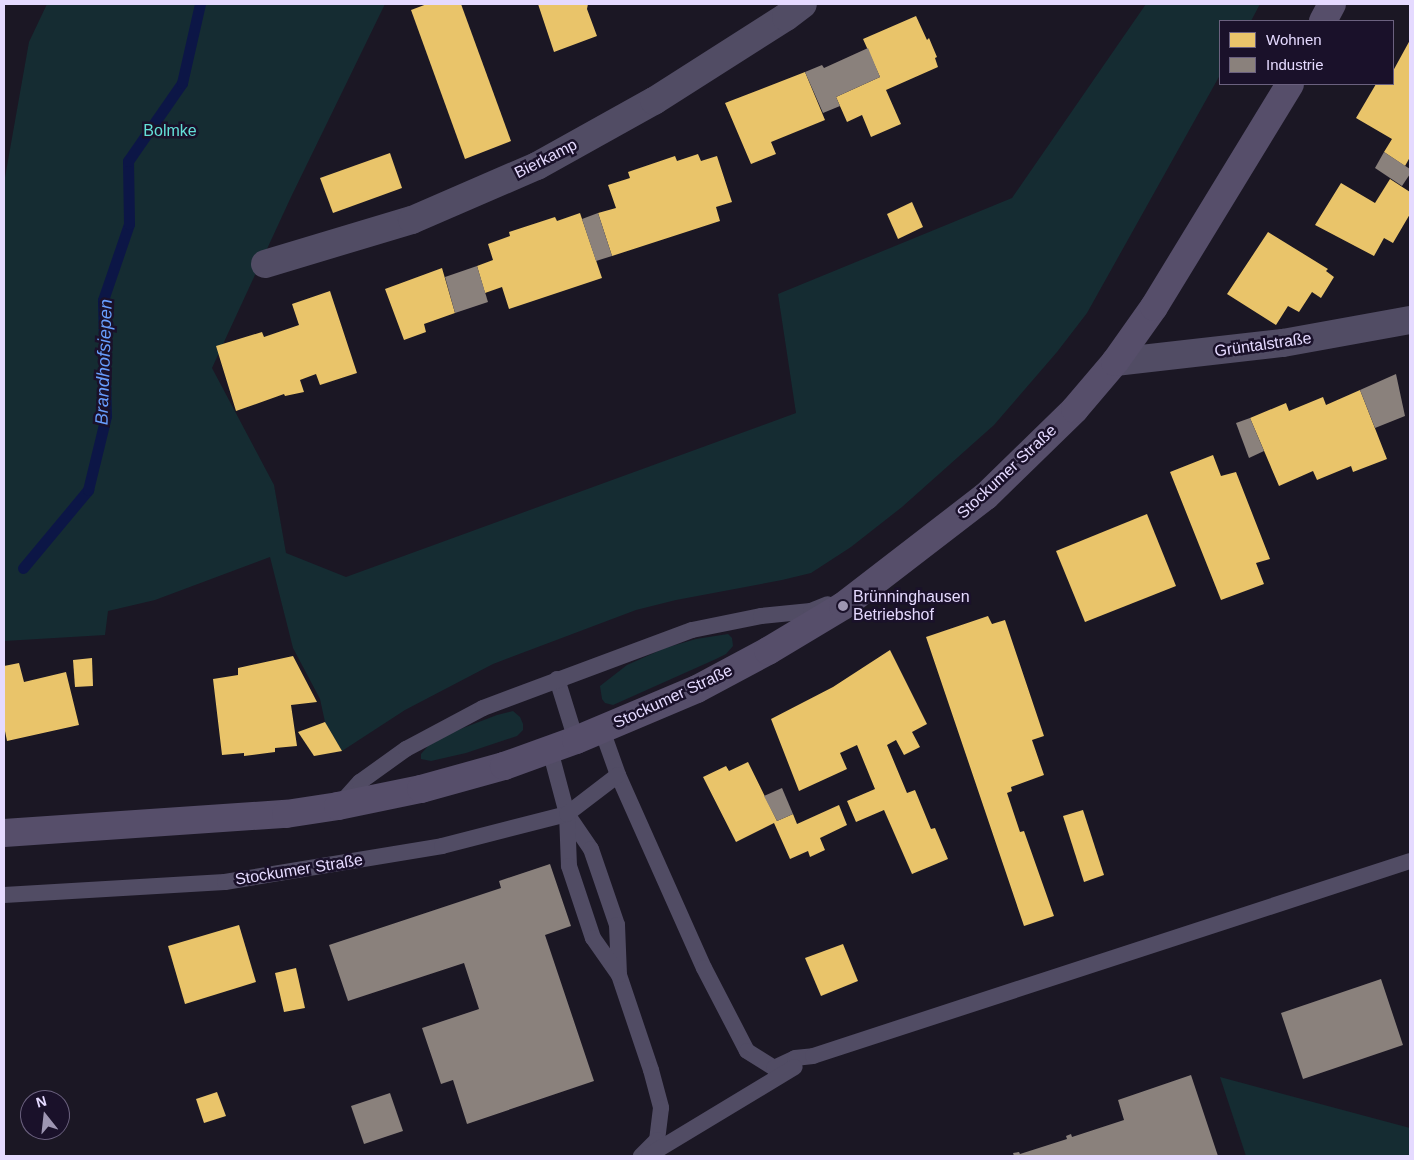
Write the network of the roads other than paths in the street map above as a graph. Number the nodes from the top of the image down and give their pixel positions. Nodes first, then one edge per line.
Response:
1 (803, 4) edge
2 (1332, 4) edge
3 (1323, 20) edge
4 (1289, 85) edge
5 (265, 264) dead end
6 (1410, 320) edge
7 (1115, 362) junction
8 (867, 589) junction
9 (557, 679) junction
10 (602, 730) junction
11 (576, 740) junction
12 (550, 750) junction
13 (618, 775) junction
14 (338, 806) junction
15 (568, 814) junction
16 (4, 833) edge
17 (1410, 861) edge
18 (4, 896) edge
19 (619, 975) junction
20 (813, 1056) junction
21 (641, 1156) edge
22 (647, 1156) edge

1 - 5 street, Bierkamp
2 - 3 main road
4 - 7 main road, Stockumer Straße
6 - 7 street, Grüntalstraße
7 - 8 main road, Stockumer Straße
8 - 9 lane
8 - 10 main road, Stockumer Straße
9 - 11 lane
9 - 14 lane
10 - 11 main road, Stockumer Straße
10 - 13 lane, Stockumer Straße
11 - 12 main road, Stockumer Straße
12 - 14 main road, Stockumer Straße
12 - 15 lane
13 - 15 lane, Stockumer Straße
13 - 20 lane
14 - 16 main road, Stockumer Straße
15 - 18 lane, Stockumer Straße
15 - 19 lane
15 - 19 lane
17 - 20 lane
19 - 21 lane
20 - 22 lane

